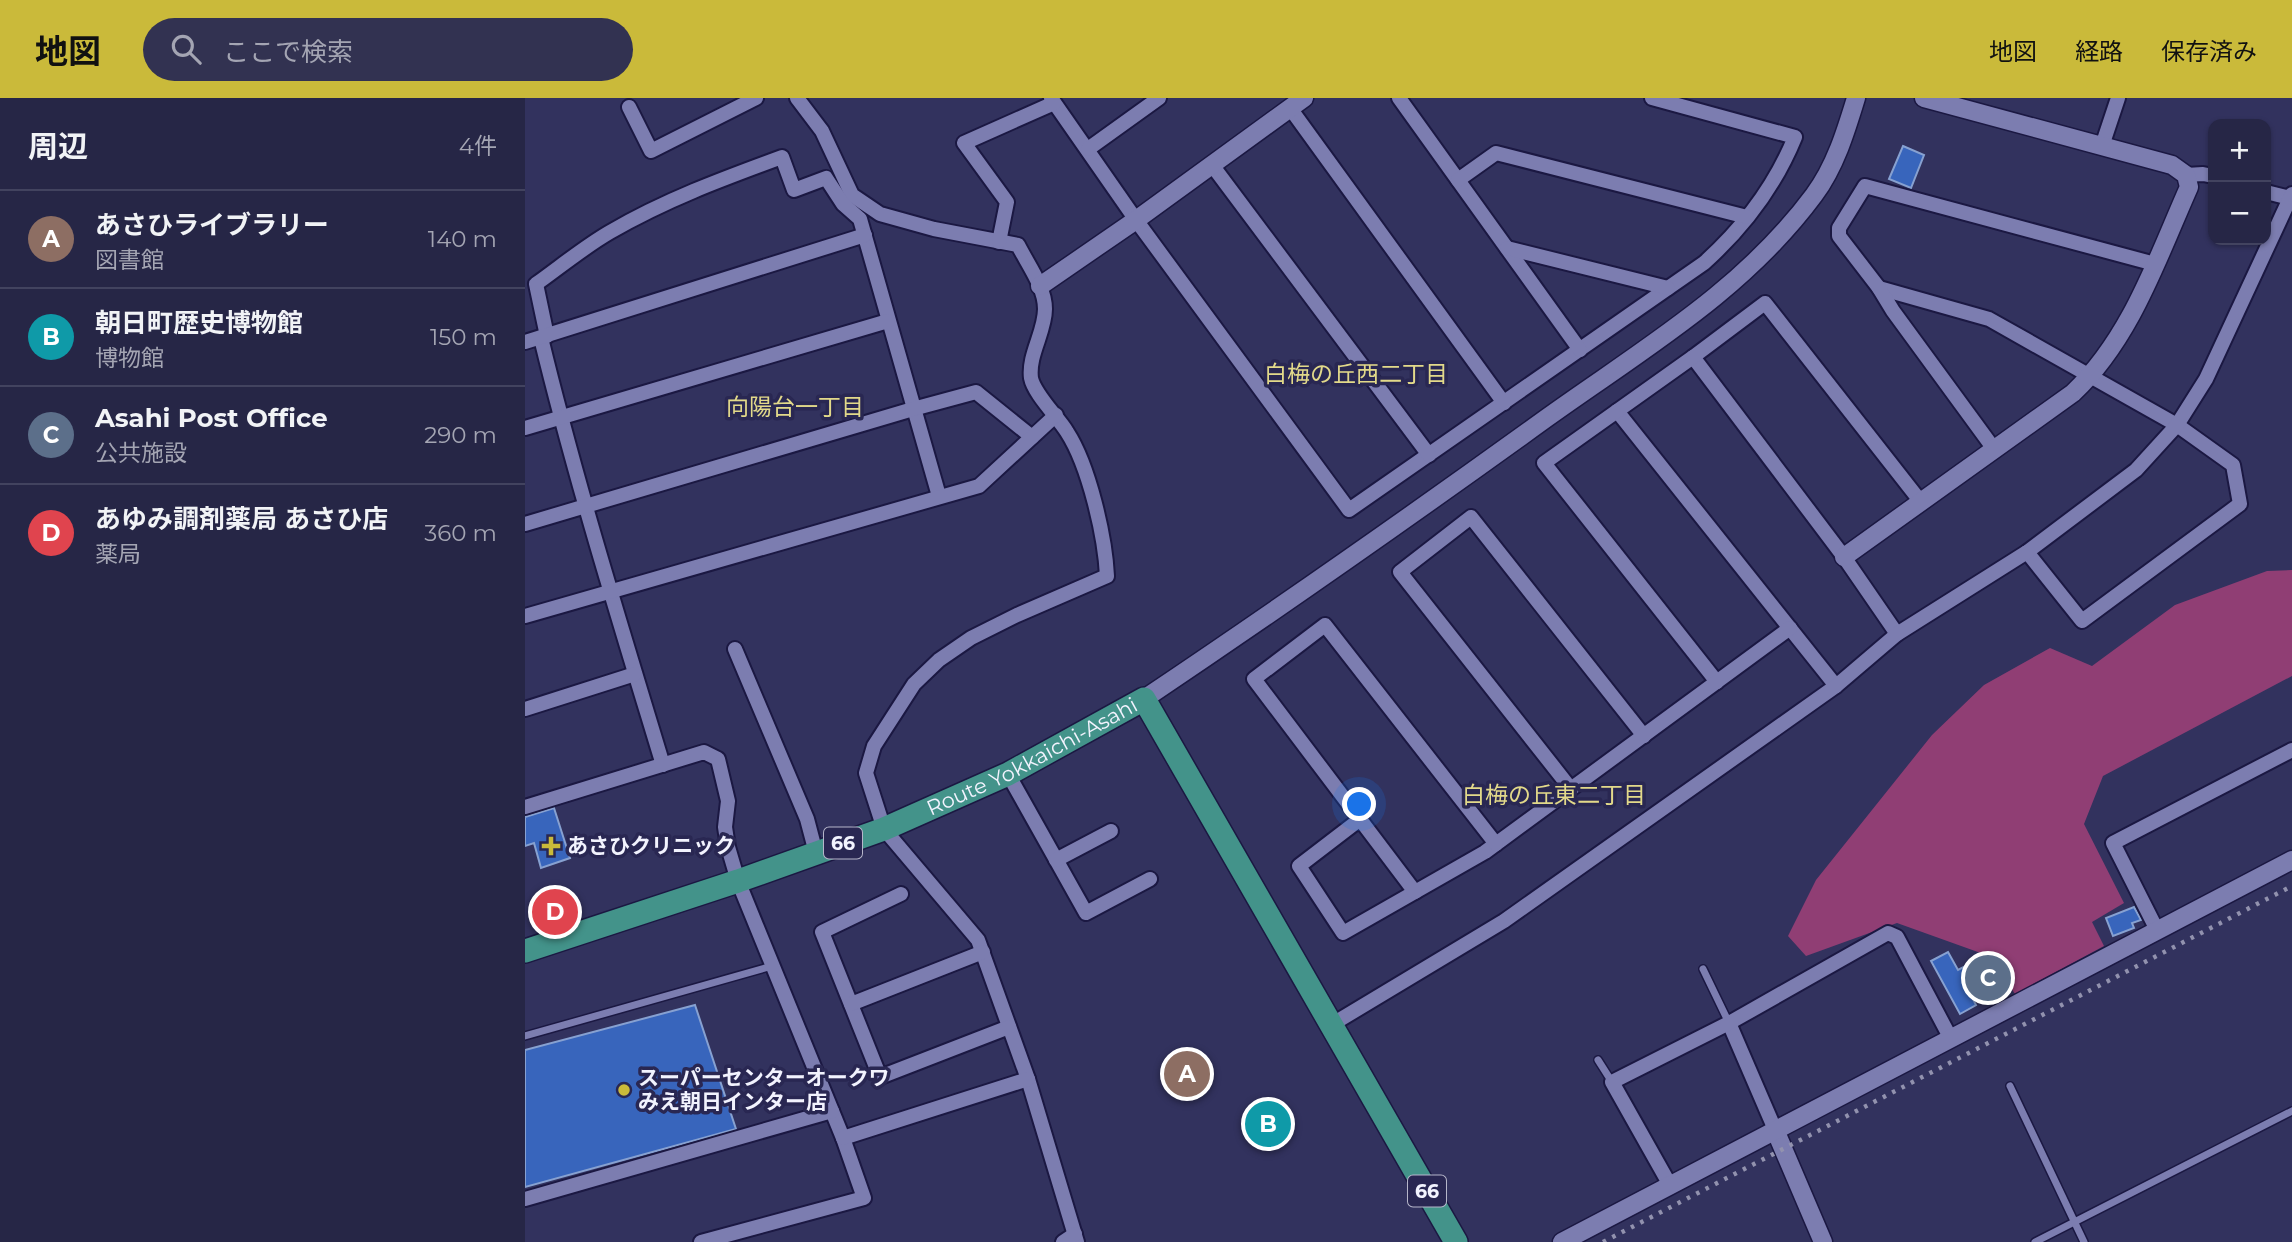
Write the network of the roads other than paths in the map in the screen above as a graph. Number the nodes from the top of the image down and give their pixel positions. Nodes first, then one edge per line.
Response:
1 (756, 98) edge
2 (797, 98) edge
3 (1159, 98) edge
4 (1652, 98) edge
5 (1856, 98) edge
6 (1924, 98) edge
7 (2118, 98) edge
8 (1404, 100) edge
9 (1053, 101) edge
10 (1297, 103) edge
11 (629, 107) dead end
12 (2102, 146) junction
13 (1088, 149) junction
14 (1212, 165) junction
15 (2186, 175) junction
16 (2208, 176) edge
17 (1458, 180) junction
18 (2271, 193) edge
19 (2291, 196) edge
20 (1747, 216) junction
21 (1136, 220) junction
22 (865, 235) junction
23 (999, 242) junction
24 (1507, 248) junction
25 (2155, 264) junction
26 (1040, 286) junction
27 (1668, 288) junction
28 (1879, 288) junction
29 (888, 321) junction
30 (544, 337) junction
31 (525, 342) edge
32 (1580, 350) junction
33 (1693, 357) junction
34 (2091, 376) junction
35 (1504, 403) junction
36 (913, 409) junction
37 (1617, 411) junction
38 (1056, 415) junction
39 (561, 418) junction
40 (2177, 425) junction
41 (525, 428) edge
42 (1032, 437) junction
43 (1994, 449) junction
44 (1429, 455) junction
45 (939, 496) junction
46 (1921, 502) junction
47 (585, 506) junction
48 (525, 524) edge
49 (2027, 552) junction
50 (1844, 557) junction
51 (610, 591) junction
52 (525, 617) edge
53 (1790, 628) junction
54 (1897, 634) junction
55 (735, 649) dead end
56 (635, 674) junction
57 (1717, 682) junction
58 (1836, 686) junction
59 (1145, 699) junction
60 (525, 709) edge
61 (1644, 736) junction
62 (2292, 750) edge
63 (663, 765) junction
64 (1008, 774) junction
65 (1571, 789) junction
66 (525, 807) edge
67 (1359, 820) junction
68 (884, 829) junction
69 (1111, 831) dead end
70 (1496, 844) junction
71 (815, 853) junction
72 (1056, 860) junction
73 (2292, 860) edge
74 (1150, 879) dead end
75 (738, 881) junction
76 (1415, 892) junction
77 (901, 894) dead end
78 (2157, 930) junction
79 (525, 951) edge
80 (983, 952) junction
81 (772, 966) junction
82 (1703, 969) dead end
83 (851, 1004) junction
84 (1729, 1023) junction
85 (1331, 1024) junction
86 (1009, 1027) junction
87 (525, 1036) edge
88 (1950, 1037) junction
89 (1598, 1060) dead end
90 (1028, 1079) junction
91 (1612, 1082) junction
92 (2010, 1086) dead end
93 (832, 1111) junction
94 (2292, 1111) edge
95 (1776, 1132) junction
96 (843, 1138) junction
97 (1670, 1185) junction
98 (525, 1199) edge
99 (2074, 1222) junction
100 (1072, 1239) edge
101 (706, 1241) edge
102 (1456, 1242) edge
103 (1562, 1242) edge
104 (1823, 1242) edge
105 (2035, 1242) edge
106 (2084, 1242) edge

1 - 11 street
2 - 23 street
3 - 13 street
4 - 20 street
5 - 59 street
6 - 12 street
7 - 12 street
8 - 17 street
9 - 13 street
9 - 23 street
10 - 14 street
10 - 35 street
12 - 15 street
13 - 21 street
14 - 21 street
14 - 44 street
15 - 16 street
15 - 25 street
17 - 20 street
17 - 24 street
18 - 19 street
19 - 40 street
20 - 27 street
21 - 26 street
21 - 44 street
22 - 29 street
22 - 30 street
22 - 30 street
23 - 26 street
24 - 27 street
24 - 32 street
25 - 28 street
25 - 34 street
26 - 38 street
27 - 32 street
28 - 34 street
28 - 43 street
29 - 36 street
29 - 39 street
30 - 31 street
30 - 39 street
32 - 35 street
33 - 37 street
33 - 46 street
33 - 50 street
34 - 40 street
34 - 43 street
35 - 44 street
36 - 42 street
36 - 45 street
36 - 47 street
37 - 53 street
37 - 57 street
38 - 42 street
38 - 68 street
39 - 41 street
39 - 47 street
40 - 49 street
40 - 49 street
42 - 45 street
43 - 46 street
45 - 51 street
46 - 50 street
47 - 48 street
47 - 51 street
49 - 54 street
50 - 54 street
51 - 52 street
51 - 56 street
53 - 57 street
53 - 58 street
54 - 58 street
55 - 71 street
56 - 60 street
56 - 63 street
57 - 61 street
58 - 85 street
59 - 64 main road, Route Yokkaichi-Asahi / 66
59 - 85 main road, Route Yokkaichi-Asahi / 66
61 - 65 street
61 - 65 street
62 - 78 street
63 - 66 street
63 - 75 street
64 - 68 main road, Route Yokkaichi-Asahi / 66
64 - 72 street
65 - 70 street
67 - 70 street
67 - 76 street
67 - 76 street
68 - 71 main road, Route Yokkaichi-Asahi / 66
68 - 80 street
69 - 72 street
70 - 76 street
71 - 75 main road, Route Yokkaichi-Asahi / 66
72 - 74 street
73 - 78 street
75 - 79 main road, Route Yokkaichi-Asahi / 66
75 - 81 street
77 - 83 street
78 - 88 street
80 - 83 street
80 - 86 street
81 - 87 lane
81 - 93 street
82 - 84 lane
83 - 86 street
84 - 88 street
84 - 91 street
84 - 95 street
85 - 102 main road, Route Yokkaichi-Asahi / 66
86 - 90 street
88 - 95 street
89 - 91 lane
90 - 96 street
90 - 100 street
91 - 97 street
92 - 99 lane
93 - 96 street
93 - 98 street
94 - 99 lane
95 - 97 street
95 - 104 street
96 - 101 street
97 - 103 street
99 - 105 lane
99 - 106 lane

